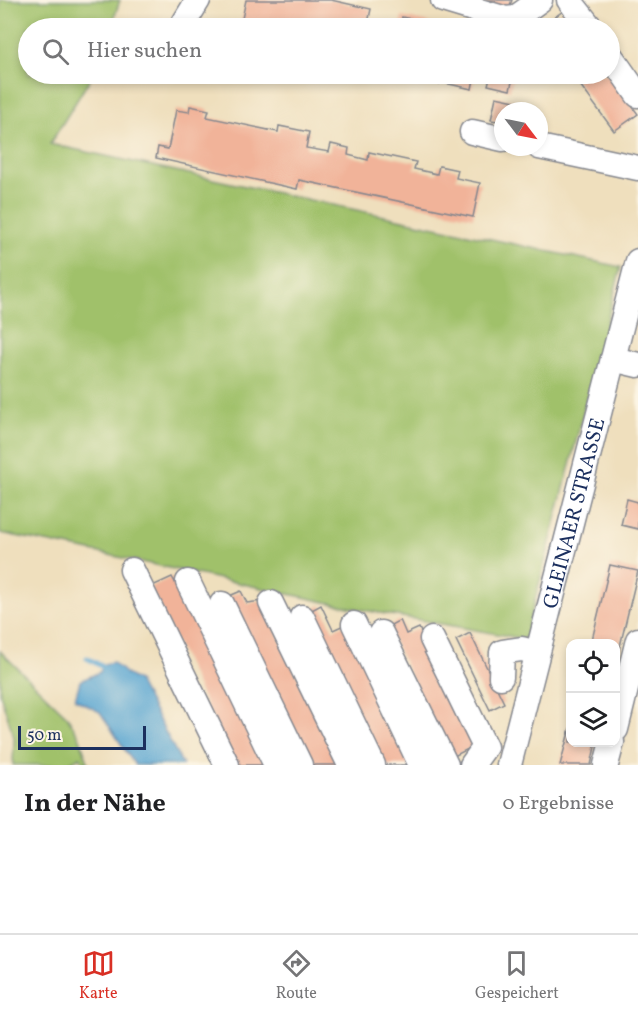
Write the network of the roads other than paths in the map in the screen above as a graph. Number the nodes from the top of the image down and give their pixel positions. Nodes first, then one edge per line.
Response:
1 (198, 0) edge
2 (442, 0) edge
3 (540, 0) edge
4 (569, 0) edge
5 (187, 18) edge
6 (503, 18) edge
7 (515, 18) edge
8 (583, 18) edge
9 (620, 70) edge
10 (638, 95) edge
11 (472, 132) dead end
12 (494, 137) edge
13 (548, 149) edge
14 (638, 168) edge
15 (638, 261) edge
16 (613, 359) junction
17 (638, 365) edge
18 (132, 570) dead end
19 (188, 582) dead end
20 (271, 603) dead end
21 (222, 604) dead end
22 (302, 617) dead end
23 (354, 624) dead end
24 (381, 633) dead end
25 (432, 639) dead end
26 (638, 640) edge
27 (537, 653) junction
28 (501, 676) dead end
29 (620, 710) edge
30 (611, 747) edge
31 (227, 765) edge
32 (276, 765) edge
33 (300, 765) edge
34 (350, 765) edge
35 (374, 765) edge
36 (421, 765) edge
37 (446, 765) edge
38 (472, 765) edge
39 (509, 765) edge
40 (606, 765) edge

1 - 5 street
2 - 6 street
3 - 7 street
4 - 8 street
9 - 10 street
11 - 12 street
13 - 14 street
15 - 16 street, GLEINAER STRASSE
16 - 17 street
16 - 27 street, GLEINAER STRASSE
18 - 31 street
19 - 32 street
20 - 34 street
21 - 33 street
22 - 35 street
23 - 36 street
24 - 37 street
25 - 38 street
26 - 29 street
27 - 28 street
27 - 39 street, GLEINAER STRASSE
30 - 40 street

